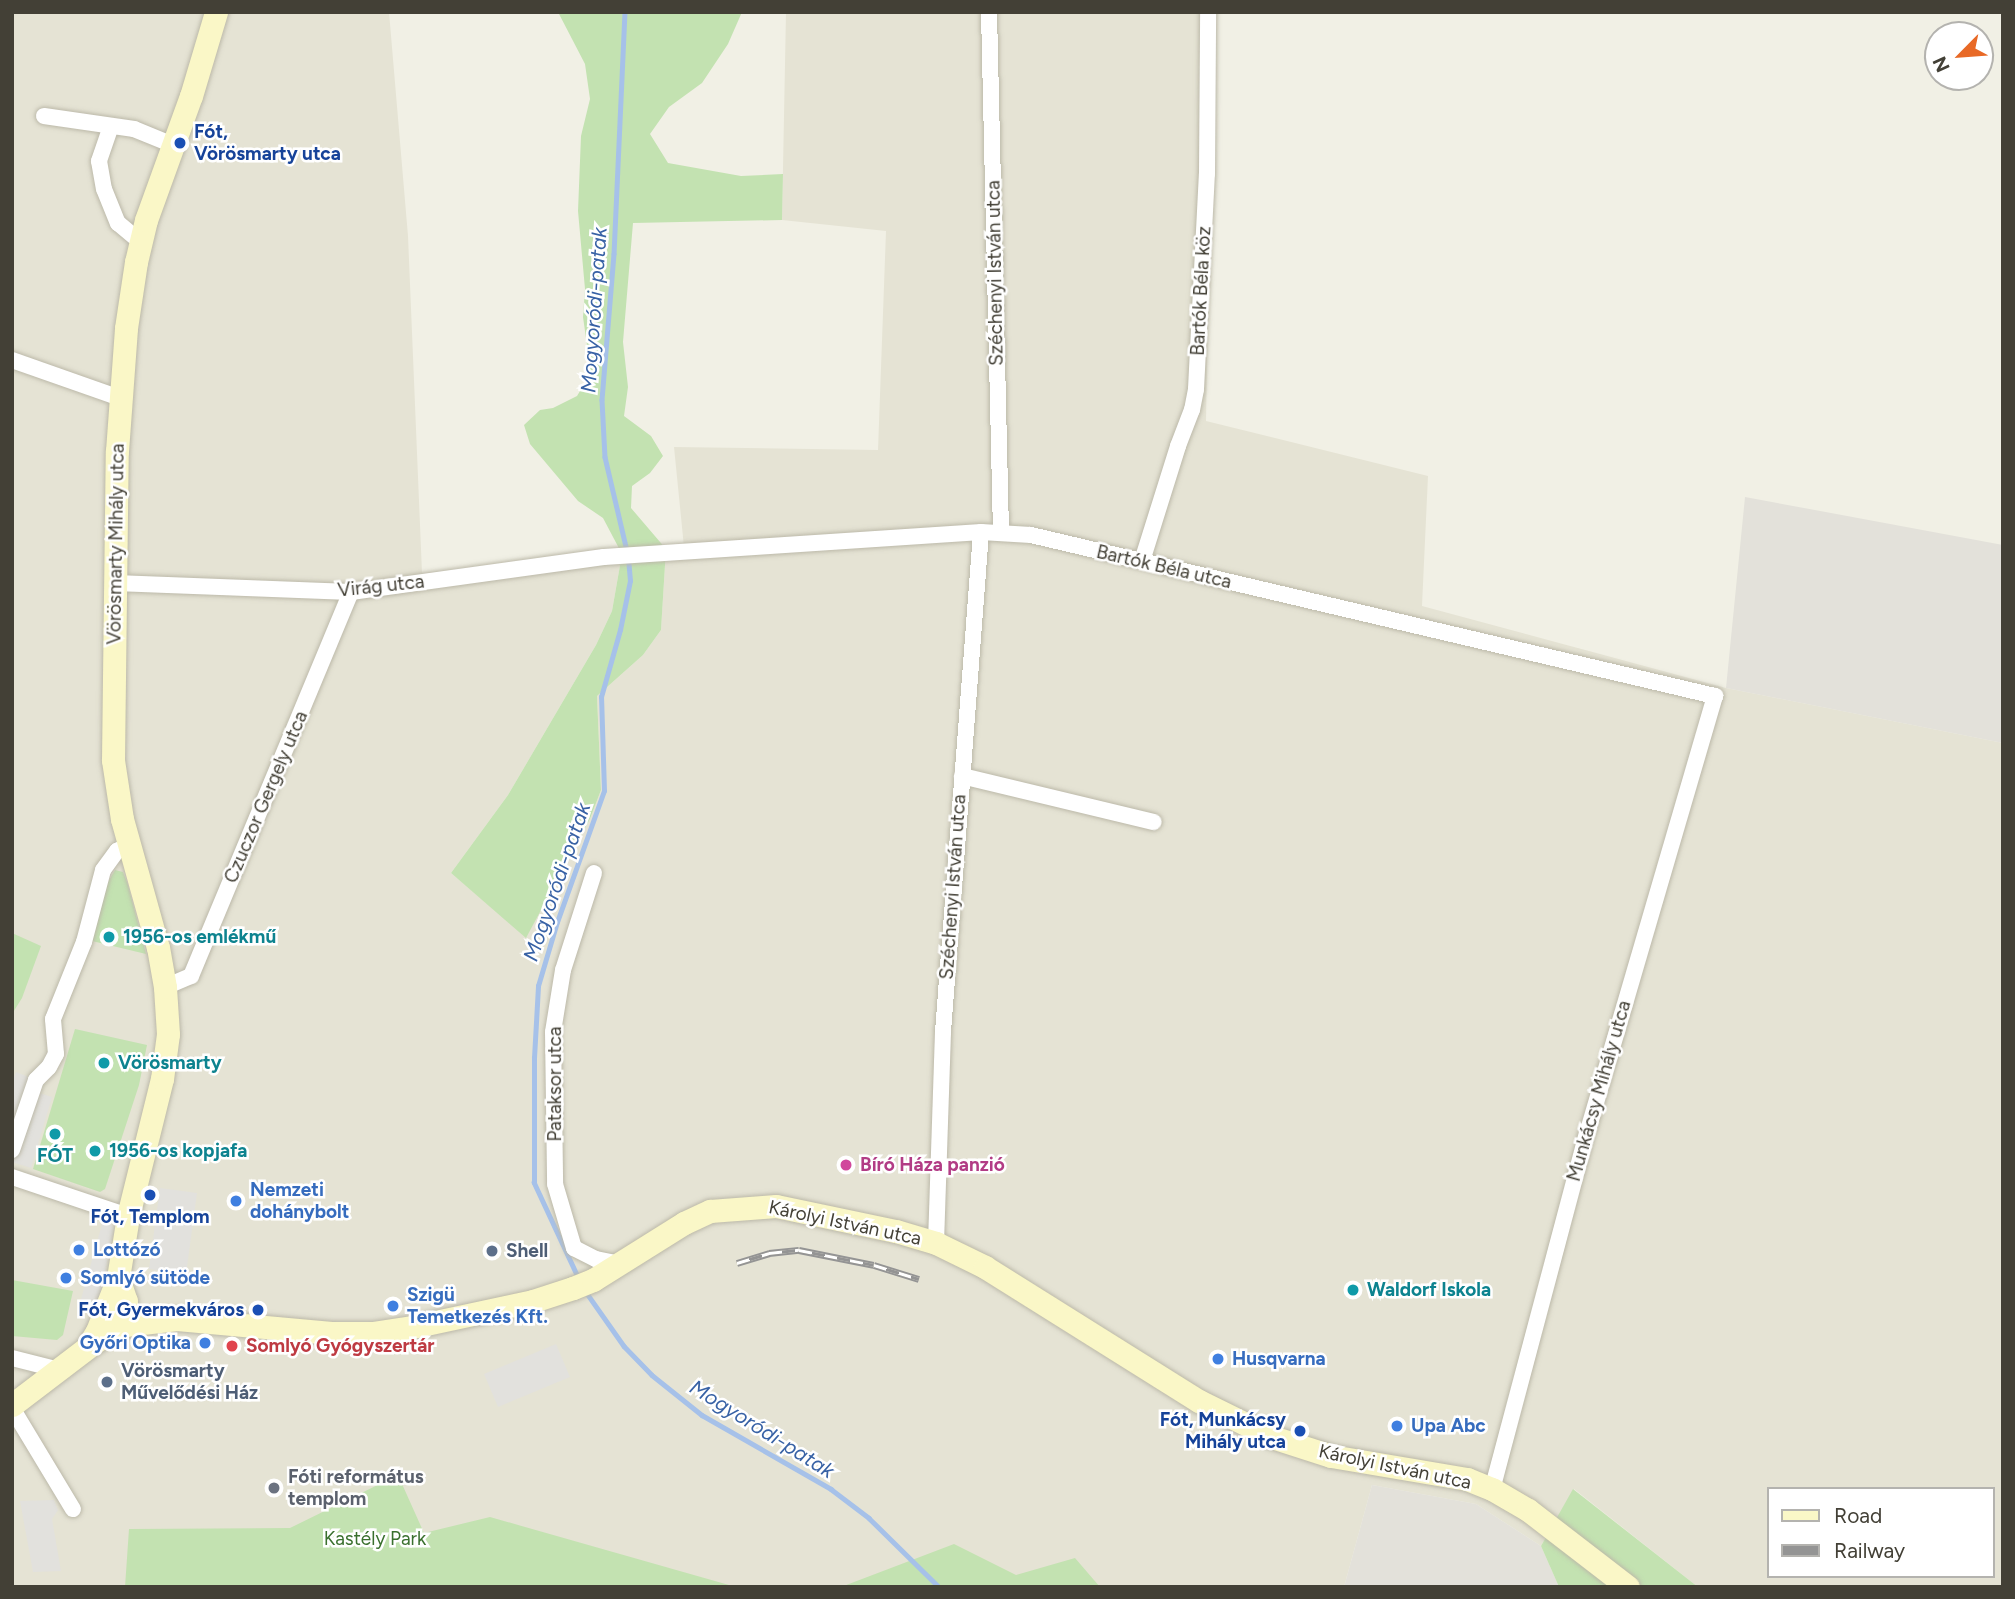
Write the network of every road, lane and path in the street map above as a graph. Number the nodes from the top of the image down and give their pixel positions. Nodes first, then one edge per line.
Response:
1 (216, 12) edge
2 (989, 12) edge
3 (1208, 12) edge
4 (44, 117) dead end
5 (111, 126) junction
6 (173, 145) junction
7 (141, 242) junction
8 (12, 360) edge
9 (120, 398) junction
10 (981, 532) junction
11 (1001, 533) junction
12 (604, 556) joint
13 (1142, 561) junction
14 (115, 583) junction
15 (351, 592) junction
16 (1714, 696) joint
17 (962, 776) junction
18 (1154, 822) dead end
19 (129, 845) junction
20 (594, 873) dead end
21 (165, 987) junction
22 (12, 1150) edge
23 (12, 1177) edge
24 (128, 1216) junction
25 (936, 1243) junction
26 (620, 1264) junction
27 (119, 1289) junction
28 (155, 1320) junction
29 (125, 1325) junction
30 (86, 1348) junction
31 (12, 1357) edge
32 (59, 1370) junction
33 (12, 1406) edge
34 (1492, 1489) junction
35 (73, 1509) dead end
36 (1628, 1587) edge

1 - 6 main road, Vörösmarty Mihály utca
2 - 11 street, Széchenyi István utca
3 - 13 street, Bartók Béla köz
4 - 5 street
5 - 6 street
5 - 7 street
6 - 7 main road, Vörösmarty Mihály utca
7 - 9 main road, Vörösmarty Mihály utca
8 - 9 street
9 - 14 main road, Vörösmarty Mihály utca
10 - 11 street, Bartók Béla utca
10 - 12 street, Bartók Béla utca
10 - 17 street, Széchenyi István utca
11 - 13 street, Bartók Béla utca
12 - 15 street, Virág utca
13 - 16 street, Bartók Béla utca
14 - 15 street, Virág utca
14 - 19 main road, Vörösmarty Mihály utca
15 - 21 street, Czuczor Gergely utca
16 - 34 street, Munkácsy Mihály utca
17 - 18 street
17 - 25 street, Széchenyi István utca
19 - 21 main road, Vörösmarty Mihály utca
19 - 22 street
20 - 26 street, Pataksor utca
21 - 24 main road, Vörösmarty Mihály utca
23 - 24 street
24 - 27 main road, Vörösmarty Mihály utca
25 - 26 main road, Károlyi István utca
25 - 34 main road, Károlyi István utca
26 - 28 main road, Károlyi István utca
27 - 28 main road
27 - 29 main road
27 - 30 main road
28 - 29 main road, Károlyi István utca
29 - 30 main road
30 - 32 main road
31 - 32 street
32 - 33 main road
33 - 35 street
34 - 36 main road, Károlyi István utca

